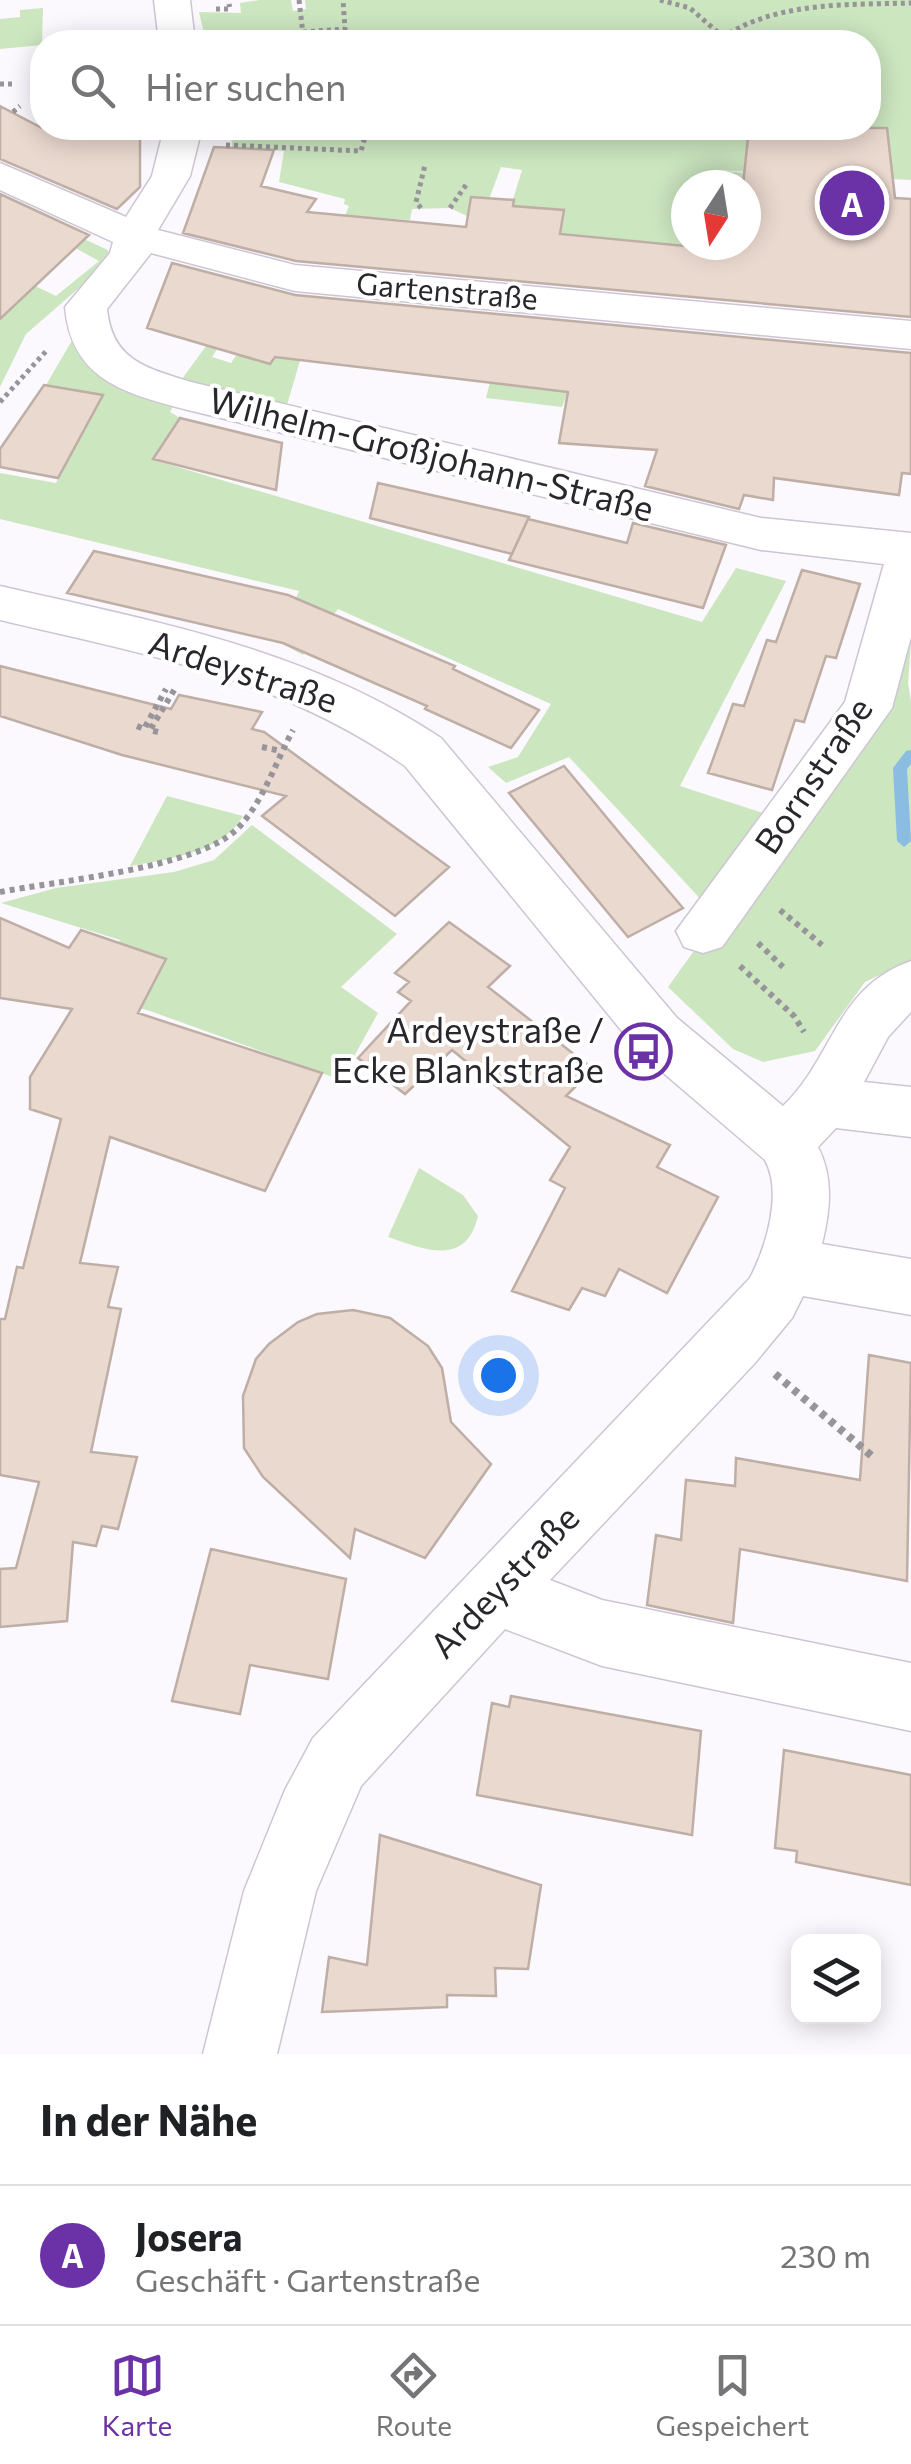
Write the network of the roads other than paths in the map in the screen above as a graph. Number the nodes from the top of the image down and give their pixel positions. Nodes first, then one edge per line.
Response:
1 (172, 0) edge
2 (176, 30) edge
3 (180, 140) edge
4 (0, 174) edge
5 (134, 236) junction
6 (911, 335) edge
7 (911, 550) edge
8 (0, 603) edge
9 (703, 932) road end
10 (911, 984) edge
11 (911, 1112) edge
12 (804, 1122) junction
13 (786, 1266) junction
14 (911, 1288) edge
15 (494, 1592) junction
16 (911, 1697) edge
17 (240, 2054) edge

1 - 2 street
3 - 5 street, Wilhelm-Großjohann-Straße
4 - 5 street, Gartenstraße
5 - 6 street, Gartenstraße
5 - 7 street, Wilhelm-Großjohann-Straße
7 - 9 street, Bornstraße
8 - 12 street, Ardeystraße
10 - 12 street
11 - 12 street
12 - 13 street, Ardeystraße
13 - 14 street
13 - 15 street, Ardeystraße
15 - 16 street
15 - 17 street, Ardeystraße

